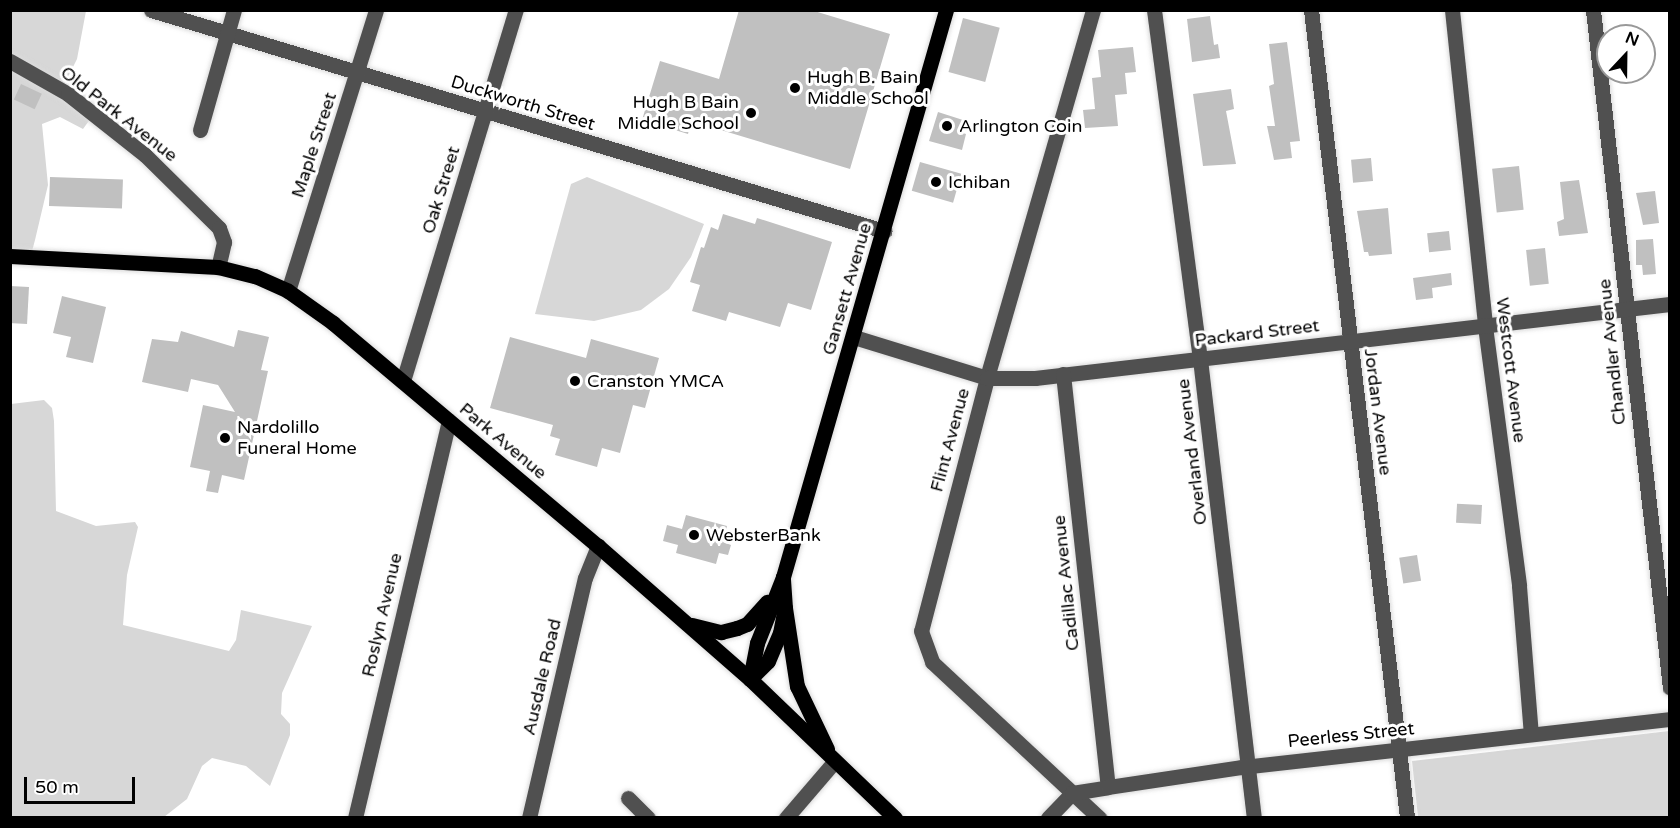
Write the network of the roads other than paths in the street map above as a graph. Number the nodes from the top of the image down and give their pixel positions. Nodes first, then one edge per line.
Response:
1 (151, 10) edge
2 (234, 10) edge
3 (376, 10) edge
4 (516, 10) edge
5 (946, 10) edge
6 (1093, 10) edge
7 (1154, 10) edge
8 (1311, 10) edge
9 (1452, 10) edge
10 (1593, 10) edge
11 (227, 34) junction
12 (10, 61) edge
13 (358, 73) junction
14 (486, 112) junction
15 (200, 129) dead end
16 (884, 231) junction
17 (10, 256) edge
18 (218, 267) junction
19 (288, 291) junction
20 (1670, 304) edge
21 (1626, 309) junction
22 (1485, 326) junction
23 (854, 337) junction
24 (1350, 342) junction
25 (1200, 359) junction
26 (1063, 374) junction
27 (987, 378) junction
28 (403, 381) junction
29 (449, 421) junction
30 (598, 546) junction
31 (783, 577) junction
32 (772, 595) junction
33 (785, 608) junction
34 (683, 620) junction
35 (750, 679) junction
36 (1670, 688) edge
37 (1670, 719) edge
38 (1531, 734) junction
39 (1400, 750) junction
40 (834, 762) junction
41 (1249, 766) junction
42 (1108, 787) junction
43 (1072, 793) junction
44 (628, 798) dead end
45 (355, 818) edge
46 (529, 818) edge
47 (648, 818) edge
48 (786, 818) edge
49 (895, 818) edge
50 (1048, 818) edge
51 (1099, 818) edge
52 (1254, 818) edge
53 (1407, 818) edge

1 - 11 street, Duckworth Street
2 - 11 street
3 - 13 street, Maple Street
4 - 14 street, Oak Street
5 - 16 main road, Gansett Avenue
6 - 27 street, Flint Avenue
7 - 25 street, Overland Avenue
8 - 24 street, Jordan Avenue
9 - 22 street, Westcott Avenue
10 - 21 street, Chandler Avenue
11 - 13 street, Duckworth Street
11 - 15 street
12 - 18 street, Old Park Avenue
13 - 14 street, Duckworth Street
13 - 19 street, Maple Street
14 - 16 street, Duckworth Street
14 - 28 street, Oak Street
16 - 23 main road, Gansett Avenue
17 - 18 main road, Park Avenue
18 - 19 main road, Park Avenue
19 - 28 main road, Park Avenue
20 - 21 street, Packard Street
21 - 22 street, Packard Street
21 - 36 street, Chandler Avenue
22 - 24 street, Packard Street
22 - 38 street, Westcott Avenue
23 - 27 street, Packard Street
23 - 31 main road, Gansett Avenue
24 - 25 street, Packard Street
24 - 39 street, Jordan Avenue
25 - 26 street, Packard Street
25 - 41 street, Overland Avenue
26 - 27 street, Packard Street
26 - 42 street, Cadillac Avenue
27 - 43 street, Flint Avenue
28 - 29 main road, Park Avenue
29 - 30 main road, Park Avenue
29 - 45 street, Roslyn Avenue
30 - 34 main road, Park Avenue
30 - 46 street, Ausdale Road
31 - 32 main road, Gansett Avenue
31 - 33 main road, Gansett Avenue
32 - 34 main road
32 - 35 main road, Gansett Avenue
33 - 35 main road, Gansett Avenue
33 - 40 main road
34 - 35 main road, Park Avenue
35 - 40 main road, Park Avenue
37 - 38 street, Peerless Street
38 - 39 street, Peerless Street
39 - 41 street, Peerless Street
39 - 53 street, Jordan Avenue
40 - 48 street
40 - 49 main road, Park Avenue
41 - 42 street, Peerless Street
41 - 52 street, Overland Avenue
42 - 43 street, Peerless Street
43 - 50 street
43 - 51 street, Flint Avenue
44 - 47 street

